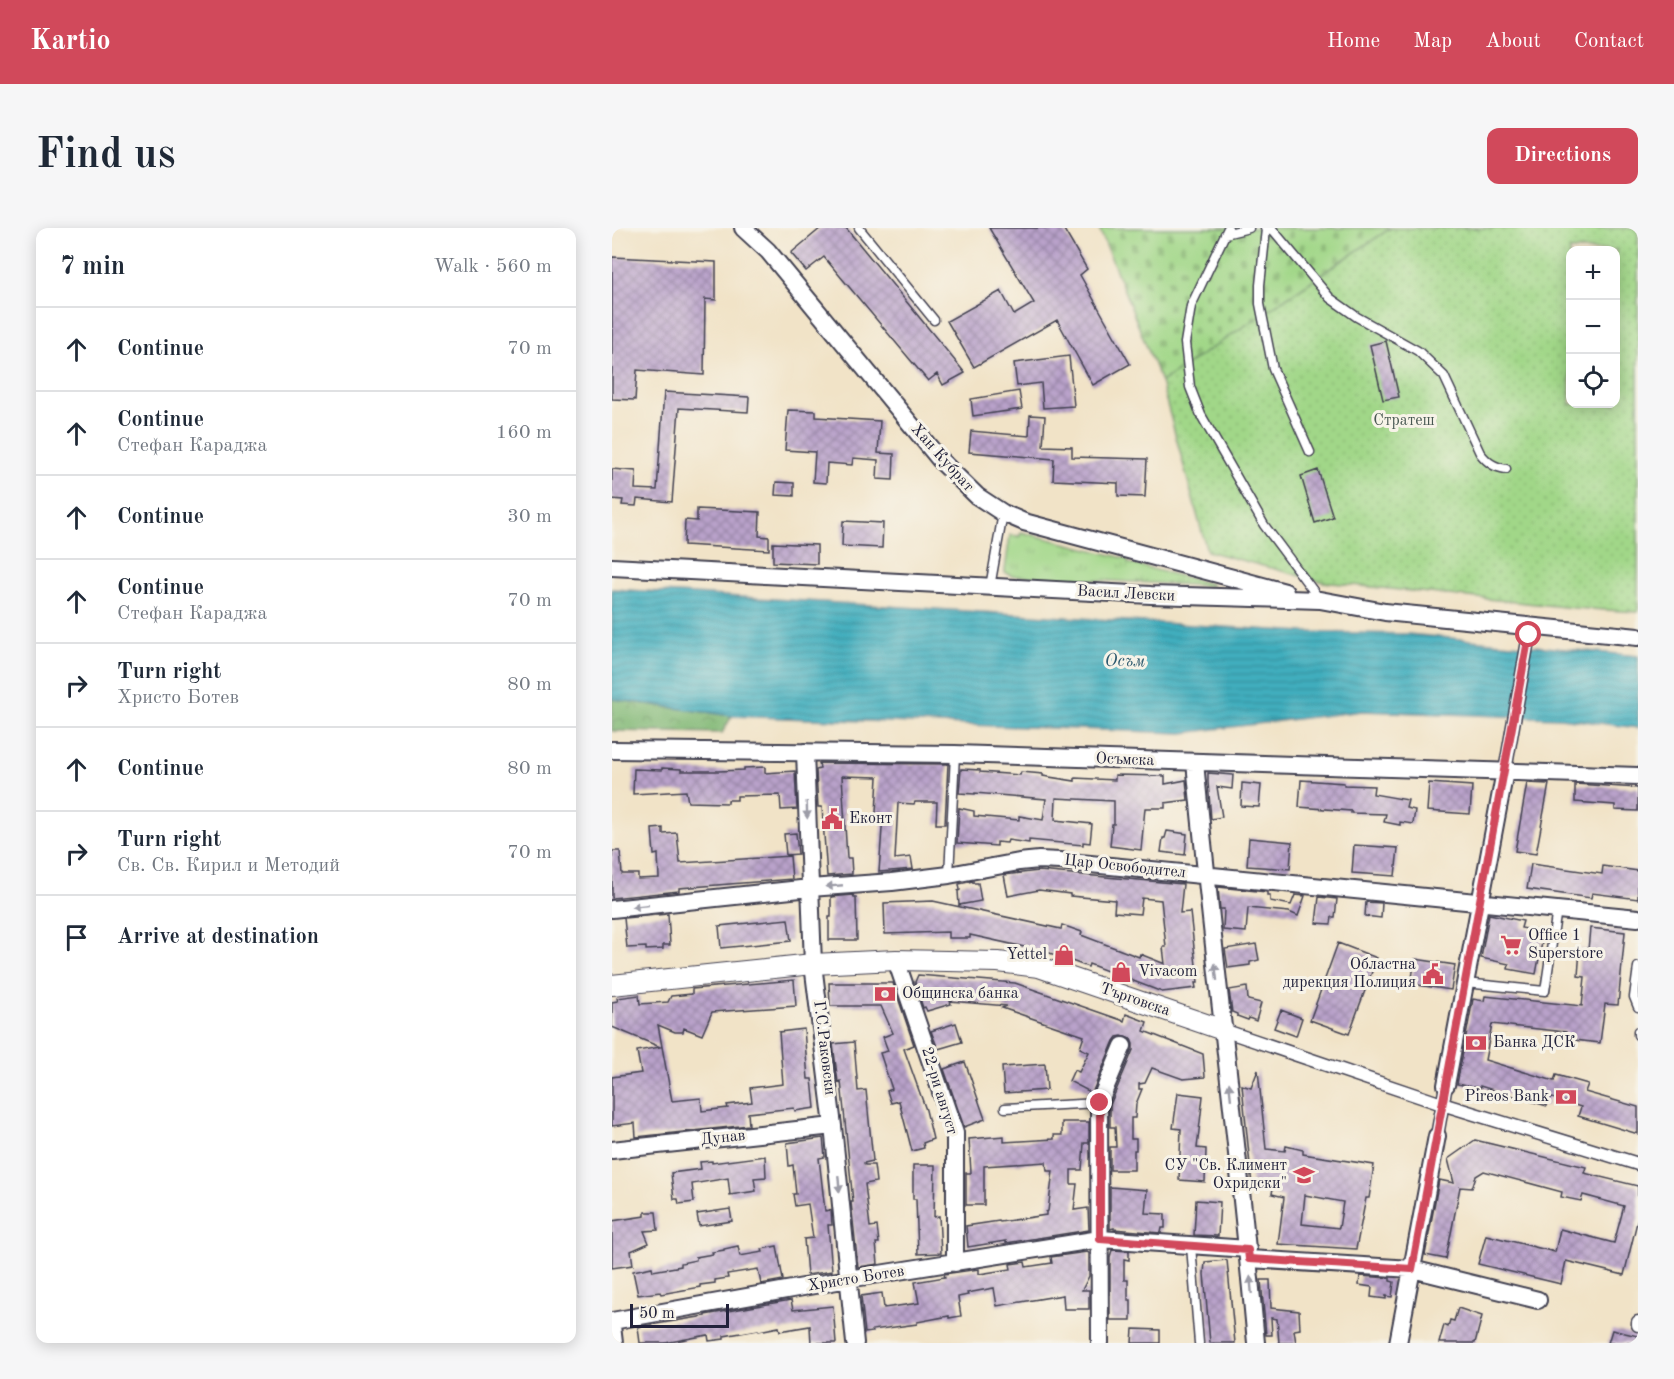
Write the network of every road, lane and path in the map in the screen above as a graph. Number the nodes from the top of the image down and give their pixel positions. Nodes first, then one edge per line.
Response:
1 (743, 228) edge
2 (859, 228) edge
3 (1249, 228) edge
4 (1265, 228) edge
5 (1227, 231) edge
6 (934, 320) dead end
7 (1310, 452) dead end
8 (1506, 469) dead end
9 (1003, 513) junction
10 (612, 567) edge
11 (990, 587) junction
12 (1320, 600) junction
13 (1529, 635) dead end
14 (1638, 637) edge
15 (612, 750) edge
16 (805, 752) junction
17 (955, 754) junction
18 (1195, 762) junction
19 (1506, 768) junction
20 (1638, 776) edge
21 (950, 875) junction
22 (1205, 875) junction
23 (810, 888) junction
24 (1480, 901) junction
25 (612, 909) edge
26 (1557, 909) junction
27 (1638, 918) edge
28 (896, 960) junction
29 (813, 964) junction
30 (1638, 967) edge
31 (1464, 983) junction
32 (612, 985) edge
33 (1638, 1007) edge
34 (1223, 1030) junction
35 (1638, 1030) edge
36 (1638, 1035) edge
37 (1123, 1046) dead end
38 (1446, 1085) joint
39 (1100, 1103) junction
40 (1442, 1104) junction
41 (1005, 1108) dead end
42 (833, 1126) junction
43 (1437, 1137) joint
44 (612, 1150) edge
45 (1638, 1164) edge
46 (1100, 1239) junction
47 (1191, 1246) junction
48 (1248, 1254) junction
49 (955, 1263) junction
50 (1412, 1269) junction
51 (848, 1279) junction
52 (1538, 1300) dead end
53 (612, 1321) edge
54 (612, 1326) edge
55 (614, 1343) edge
56 (855, 1343) edge
57 (1100, 1343) edge
58 (1199, 1343) edge
59 (1256, 1343) edge
60 (1398, 1343) edge

1 - 9 street, Хан Кубрат
2 - 6 lane
3 - 5 lane
4 - 7 lane
4 - 8 lane
5 - 12 lane
9 - 11 lane
9 - 12 street, Хан Кубрат
10 - 11 street, Васил Левски
11 - 12 street, Васил Левски
12 - 14 street, Васил Левски
13 - 19 street
15 - 16 street, Осъмска
16 - 17 street, Осъмска
16 -> 23 street, Г.С.Раковски
17 - 18 street, Осъмска
17 - 21 lane
18 - 19 street, Осъмска
18 - 22 street
19 - 20 street, Осъмска
19 - 24 street
21 - 22 street, Цар Освободител
21 -> 23 street, Цар Освободител
22 - 24 street, Цар Освободител
34 -> 22 street
23 -> 25 street, Цар Освободител
23 - 29 street, Г.С.Раковски
24 - 26 street, Цар Освободител
24 - 31 street
26 - 27 street, Цар Освободител
26 - 31 lane
28 - 29 street, Търговска
28 - 34 street, Търговска
28 - 49 street, 22-ри август
29 - 32 street, Търговска
29 - 42 street, Г.С.Раковски
30 - 33 lane
31 - 38 street
34 - 40 street, Търговска
48 -> 34 street
35 - 36 lane
37 - 39 street
38 - 40 street
39 - 41 lane
39 - 46 street
40 - 43 street
40 - 45 street, Търговска
42 - 44 street, Дунав
42 -> 51 street, Г.С.Раковски
43 - 50 street
46 - 47 street, Христо Ботев
46 - 49 street, Христо Ботев
46 - 57 street
47 - 48 street, Христо Ботев
47 - 58 lane
48 - 50 street
59 -> 48 street
49 - 51 street, Христо Ботев
50 - 52 street
50 - 60 street
51 - 53 street, Христо Ботев
51 - 56 street, Г.С.Раковски
54 - 55 street

